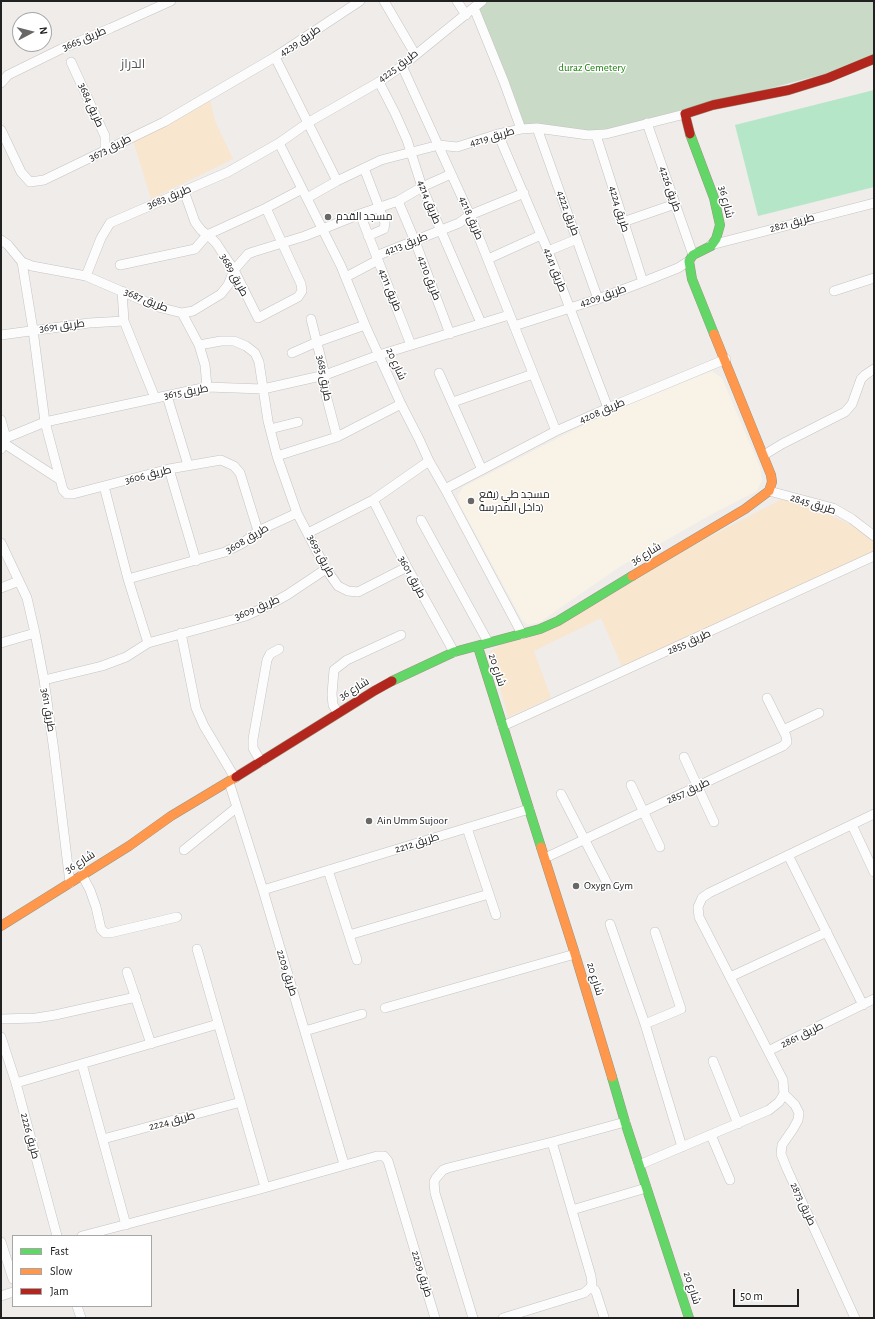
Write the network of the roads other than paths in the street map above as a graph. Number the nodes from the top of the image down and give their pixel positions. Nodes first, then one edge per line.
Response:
1 (171, 1) edge
2 (360, 1) edge
3 (384, 1) edge
4 (457, 1) edge
5 (482, 1) edge
6 (474, 8) junction
7 (466, 15) junction
8 (415, 54) junction
9 (275, 58) junction
10 (874, 58) edge
11 (71, 62) dead end
12 (402, 66) junction
13 (238, 78) joint
14 (379, 82) junction
15 (1, 83) edge
16 (685, 114) junction
17 (308, 122) junction
18 (647, 123) junction
19 (537, 128) junction
20 (520, 129) junction
21 (498, 134) junction
22 (596, 135) junction
23 (3, 136) edge
24 (279, 143) junction
25 (439, 145) junction
26 (104, 150) junction
27 (410, 152) junction
28 (364, 168) junction
29 (451, 174) junction
30 (337, 181) junction
31 (422, 187) junction
32 (302, 189) junction
33 (184, 191) junction
34 (524, 193) junction
35 (307, 198) junction
36 (398, 200) junction
37 (874, 203) edge
38 (675, 204) junction
39 (379, 207) junction
40 (266, 208) junction
41 (360, 214) junction
42 (470, 215) junction
43 (623, 222) junction
44 (323, 229) junction
45 (440, 230) junction
46 (207, 235) junction
47 (541, 235) junction
48 (368, 236) junction
49 (577, 239) junction
50 (1, 240) edge
51 (415, 241) junction
52 (283, 244) junction
53 (711, 246) junction
54 (548, 251) junction
55 (377, 258) junction
56 (691, 258) junction
57 (488, 259) junction
58 (22, 262) junction
59 (120, 265) dead end
60 (234, 270) junction
61 (86, 276) junction
62 (346, 277) junction
63 (874, 278) edge
64 (643, 282) junction
65 (122, 291) junction
66 (834, 291) dead end
67 (598, 298) junction
68 (569, 308) junction
69 (182, 313) junction
70 (510, 315) junction
71 (311, 319) dead end
72 (124, 321) junction
73 (480, 323) junction
74 (365, 325) junction
75 (514, 326) junction
76 (33, 330) junction
77 (450, 334) junction
78 (1, 335) edge
79 (317, 342) junction
80 (199, 345) junction
81 (411, 345) junction
82 (292, 353) dead end
83 (378, 355) junction
84 (726, 360) junction
85 (874, 369) edge
86 (439, 373) dead end
87 (533, 374) junction
88 (325, 375) junction
89 (206, 387) junction
90 (263, 389) junction
91 (167, 396) junction
92 (155, 398) junction
93 (453, 402) junction
94 (400, 404) junction
95 (608, 408) junction
96 (1, 420) edge
97 (45, 422) junction
98 (298, 422) dead end
99 (270, 429) junction
100 (556, 431) junction
101 (337, 437) junction
102 (4, 444) edge
103 (764, 455) junction
104 (277, 456) junction
105 (429, 461) junction
106 (188, 465) junction
107 (169, 469) junction
108 (482, 470) junction
109 (59, 479) junction
110 (104, 486) junction
111 (445, 489) junction
112 (769, 491) junction
113 (373, 500) junction
114 (297, 513) junction
115 (421, 520) dead end
116 (258, 531) junction
117 (308, 532) junction
118 (874, 535) edge
119 (1, 543) edge
120 (874, 556) edge
121 (196, 561) junction
122 (406, 567) junction
123 (326, 569) junction
124 (128, 579) junction
125 (19, 581) junction
126 (1, 588) edge
127 (35, 633) junction
128 (181, 633) junction
129 (522, 634) junction
130 (401, 636) dead end
131 (488, 642) junction
132 (1, 643) edge
133 (148, 643) junction
134 (478, 647) junction
135 (279, 649) dead end
136 (454, 652) junction
137 (44, 680) junction
138 (767, 698) dead end
139 (338, 713) junction
140 (819, 713) dead end
141 (503, 726) junction
142 (783, 730) junction
143 (684, 757) dead end
144 (261, 762) junction
145 (232, 780) junction
146 (631, 785) dead end
147 (697, 786) junction
148 (561, 794) dead end
149 (236, 808) junction
150 (529, 809) junction
151 (644, 812) junction
152 (874, 814) edge
153 (714, 822) dead end
154 (852, 825) junction
155 (467, 828) junction
156 (584, 840) junction
157 (660, 846) dead end
158 (184, 850) dead end
159 (788, 855) junction
160 (544, 858) junction
161 (328, 870) junction
162 (874, 872) edge
163 (82, 875) junction
164 (70, 883) junction
165 (608, 885) dead end
166 (263, 890) junction
167 (489, 894) junction
168 (496, 915) dead end
169 (177, 917) dead end
170 (610, 924) dead end
171 (1, 926) edge
172 (655, 932) dead end
173 (827, 932) junction
174 (349, 935) junction
175 (197, 949) dead end
176 (575, 954) junction
177 (357, 960) dead end
178 (127, 972) dead end
179 (730, 977) junction
180 (136, 997) junction
181 (874, 1000) edge
182 (863, 1005) junction
183 (385, 1008) dead end
184 (362, 1014) dead end
185 (1, 1019) edge
186 (218, 1024) junction
187 (645, 1024) junction
188 (305, 1031) junction
189 (2, 1042) edge
190 (151, 1044) junction
191 (768, 1051) junction
192 (713, 1061) dead end
193 (82, 1064) junction
194 (16, 1083) junction
195 (784, 1094) junction
196 (241, 1102) junction
197 (624, 1122) junction
198 (738, 1124) junction
199 (711, 1135) junction
200 (103, 1139) junction
201 (552, 1142) junction
202 (682, 1147) junction
203 (344, 1164) junction
204 (639, 1165) junction
205 (730, 1180) dead end
206 (265, 1187) junction
207 (646, 1188) junction
208 (572, 1210) junction
209 (126, 1225) junction
210 (57, 1235) edge
211 (86, 1235) edge
212 (1, 1242) edge
213 (12, 1276) edge
214 (590, 1288) junction
215 (12, 1292) edge
216 (1, 1296) edge
217 (77, 1307) edge
218 (604, 1317) dead end
219 (81, 1318) edge
220 (434, 1318) edge
221 (473, 1318) edge
222 (503, 1318) edge
223 (689, 1318) edge
224 (855, 1318) edge

1 - 15 street, طريق 3665
2 - 9 street, طريق 4239
3 - 8 street
4 - 7 street
5 - 6 street, طريق 4225
6 - 7 street, طريق 4225
6 - 20 street
7 - 8 street, طريق 4225
8 - 12 street, طريق 4225
9 - 13 street, طريق 4239
9 - 17 street
10 - 16 street
11 - 26 street, طريق 3684
12 - 14 street, طريق 4225
12 - 25 street, طريق 4218
13 - 26 street, طريق 3673
14 - 17 street, طريق 4225
14 - 27 street, طريق 4214
16 - 18 street, طريق 4219
16 - 53 street, شارع 36
17 - 24 street, طريق 4225
17 - 30 street
18 - 22 street, طريق 4219
18 - 38 street, طريق 4226
19 - 20 street, طريق 4219
19 - 22 street, طريق 4219
19 - 49 street, طريق 4222
20 - 21 street, طريق 4219
21 - 25 street, طريق 4219
21 - 34 street, طريق 4241
22 - 43 street, طريق 4224
23 - 26 street, طريق 3673
24 - 32 street, شارع 20
24 - 33 street, طريق 3683
25 - 27 street, طريق 4219
25 - 29 street, طريق 4218
27 - 28 street, طريق 4219
27 - 31 street, طريق 4214
28 - 30 street, طريق 4219
28 - 39 street
29 - 31 street, طريق 3687
29 - 42 street, طريق 4218
30 - 35 street, طريق 4219
31 - 36 street, طريق 3687
31 - 45 street, طريق 4214
32 - 35 street, شارع 20
32 - 40 street
33 - 46 street, طريق 3689
33 - 61 street, طريق 3683
34 - 42 street, طريق 4213
34 - 47 street, طريق 4241
35 - 44 street, شارع 20
36 - 39 street, طريق 3687
36 - 51 street, طريق 4210
37 - 53 street, طريق 2821
38 - 43 street
38 - 56 street, طريق 4226
39 - 41 street, طريق 3687
39 - 48 street
40 - 46 street
40 - 52 street
41 - 44 street, طريق 3687
41 - 48 street, طريق 4211
42 - 45 street, طريق 4213
42 - 57 street, طريق 4218
43 - 64 street, طريق 4224
44 - 52 street, طريق 3687
44 - 62 street, شارع 20
45 - 51 street, طريق 4213
45 - 73 street, طريق 4214
46 - 59 street
46 - 60 street, طريق 3689
47 - 54 street, طريق 4241
47 - 57 street
48 - 55 street, طريق 4211
49 - 54 street
49 - 67 street, طريق 4222
50 - 58 street
51 - 55 street, طريق 4213
51 - 77 street, طريق 4210
52 - 60 street, طريق 3687
52 - 60 street, طريق 3689
53 - 56 street
54 - 68 street, طريق 4241
55 - 62 street, طريق 4213
55 - 81 street, طريق 4211
56 - 64 street, طريق 4209
56 - 84 street
57 - 70 street, طريق 4218
58 - 61 street, طريق 3687
58 - 76 street, طريق 3606
60 - 69 street, طريق 3687
61 - 65 street, طريق 3687
62 - 74 street, شارع 20
63 - 66 street
64 - 67 street, طريق 4209
65 - 69 street, طريق 3687
65 - 72 street
67 - 68 street, طريق 4209
68 - 75 street, طريق 4209
68 - 95 street, طريق 4241
69 - 80 street
70 - 73 street
70 - 75 street, طريق 4218
71 - 79 street, طريق 3685
72 - 76 street, طريق 3691
72 - 92 street
73 - 77 street
74 - 79 street
74 - 83 street, شارع 20
75 - 87 street, طريق 4218
76 - 78 street, طريق 3691
76 - 97 street, طريق 3606
77 - 81 street
79 - 82 street
79 - 88 street, طريق 3685
80 - 89 street
80 - 90 street
81 - 83 street
83 - 88 street, طريق 3615
83 - 94 street, شارع 20
84 - 95 street, طريق 4208
84 - 103 street
85 - 103 street
86 - 93 street
87 - 93 street
87 - 100 street, طريق 4218
88 - 90 street, طريق 3615
88 - 101 street, طريق 3685
89 - 90 street, طريق 3615
89 - 91 street, طريق 3615
90 - 99 street, طريق 3693
91 - 92 street, طريق 3615
91 - 106 street
92 - 97 street, طريق 3615
93 - 108 street
94 - 101 street
94 - 105 street, شارع 20
95 - 100 street, طريق 4208
96 - 102 street
97 - 102 street, طريق 3615
97 - 109 street, طريق 3606
98 - 99 street
99 - 104 street, طريق 3693
100 - 108 street, طريق 4208
101 - 104 street
102 - 109 street
103 - 112 street
104 - 114 street, طريق 3693
105 - 111 street, شارع 20
105 - 113 street
106 - 107 street, طريق 3606
106 - 116 street, طريق 3606
107 - 110 street, طريق 3606
107 - 121 street
108 - 111 street, طريق 4208
109 - 110 street, طريق 3606
110 - 124 street
111 - 129 street, شارع 20
112 - 118 street, طريق 2845
112 - 129 street, شارع 36
113 - 117 street
113 - 122 street, طريق 3601
114 - 116 street, طريق 3608
114 - 117 street, طريق 3693
115 - 131 street
116 - 121 street, طريق 3608
117 - 123 street, طريق 3693
119 - 125 street, طريق 3611
120 - 141 street, طريق 2855
121 - 124 street, طريق 3608
122 - 123 street, طريق 3693
122 - 136 street, طريق 3601
123 - 128 street, طريق 3609
124 - 133 street
125 - 126 street
125 - 127 street, طريق 3611
127 - 132 street
127 - 137 street, طريق 3611
128 - 133 street, طريق 3609
128 - 145 street
129 - 131 street, شارع 36
130 - 139 street
131 - 134 street, شارع 36
133 - 137 street, طريق 3609
134 - 136 street, شارع 36
134 - 141 street, شارع 20
135 - 144 street
136 - 139 street, شارع 36
137 - 164 street, طريق 3611
138 - 142 street
139 - 144 street, شارع 36
140 - 142 street
141 - 150 street, شارع 20
142 - 147 street, طريق 2857
143 - 147 street
144 - 145 street, شارع 36
145 - 149 street, طريق 2209
145 - 163 street, شارع 36
146 - 151 street
147 - 151 street, طريق 2857
147 - 153 street
148 - 156 street
149 - 158 street
149 - 166 street, طريق 2209
150 - 155 street, طريق 2212
150 - 160 street, شارع 20
151 - 156 street, طريق 2857
151 - 157 street
152 - 154 street
154 - 159 street
154 - 162 street
155 - 161 street, طريق 2212
155 - 167 street
156 - 160 street, طريق 2857
156 - 165 street
159 - 173 street
159 - 179 street
160 - 176 street, شارع 20
161 - 166 street, طريق 2212
161 - 174 street
163 - 164 street, شارع 36
163 - 169 street
164 - 171 street, شارع 36
166 - 188 street, طريق 2209
167 - 168 street
167 - 174 street
170 - 187 street
172 - 187 street
173 - 179 street
173 - 182 street
174 - 177 street
175 - 186 street
176 - 183 street
176 - 197 street, شارع 20
178 - 180 street
179 - 191 street
180 - 185 street
180 - 190 street
181 - 182 street, طريق 2861
182 - 191 street, طريق 2861
184 - 188 street
186 - 190 street
186 - 196 street
187 - 202 street
188 - 203 street, طريق 2209
189 - 194 street, طريق 2226
190 - 193 street
191 - 195 street, طريق 2861
192 - 198 street
193 - 194 street
193 - 200 street
194 - 210 street, طريق 2226
195 - 198 street
195 - 224 street, طريق 2873
196 - 200 street, طريق 2224
196 - 206 street
197 - 201 street
197 - 204 street, شارع 20
198 - 199 street
199 - 202 street
199 - 205 street
200 - 209 street
201 - 208 street
201 - 221 street
202 - 204 street
203 - 206 street, طريق 2209
203 - 220 street, طريق 2209
204 - 207 street, شارع 20
206 - 209 street, طريق 2209
207 - 208 street
207 - 223 street, شارع 20
208 - 214 street
209 - 211 street, طريق 2209
212 - 213 street
214 - 218 street
214 - 222 street
215 - 216 street
217 - 219 street

